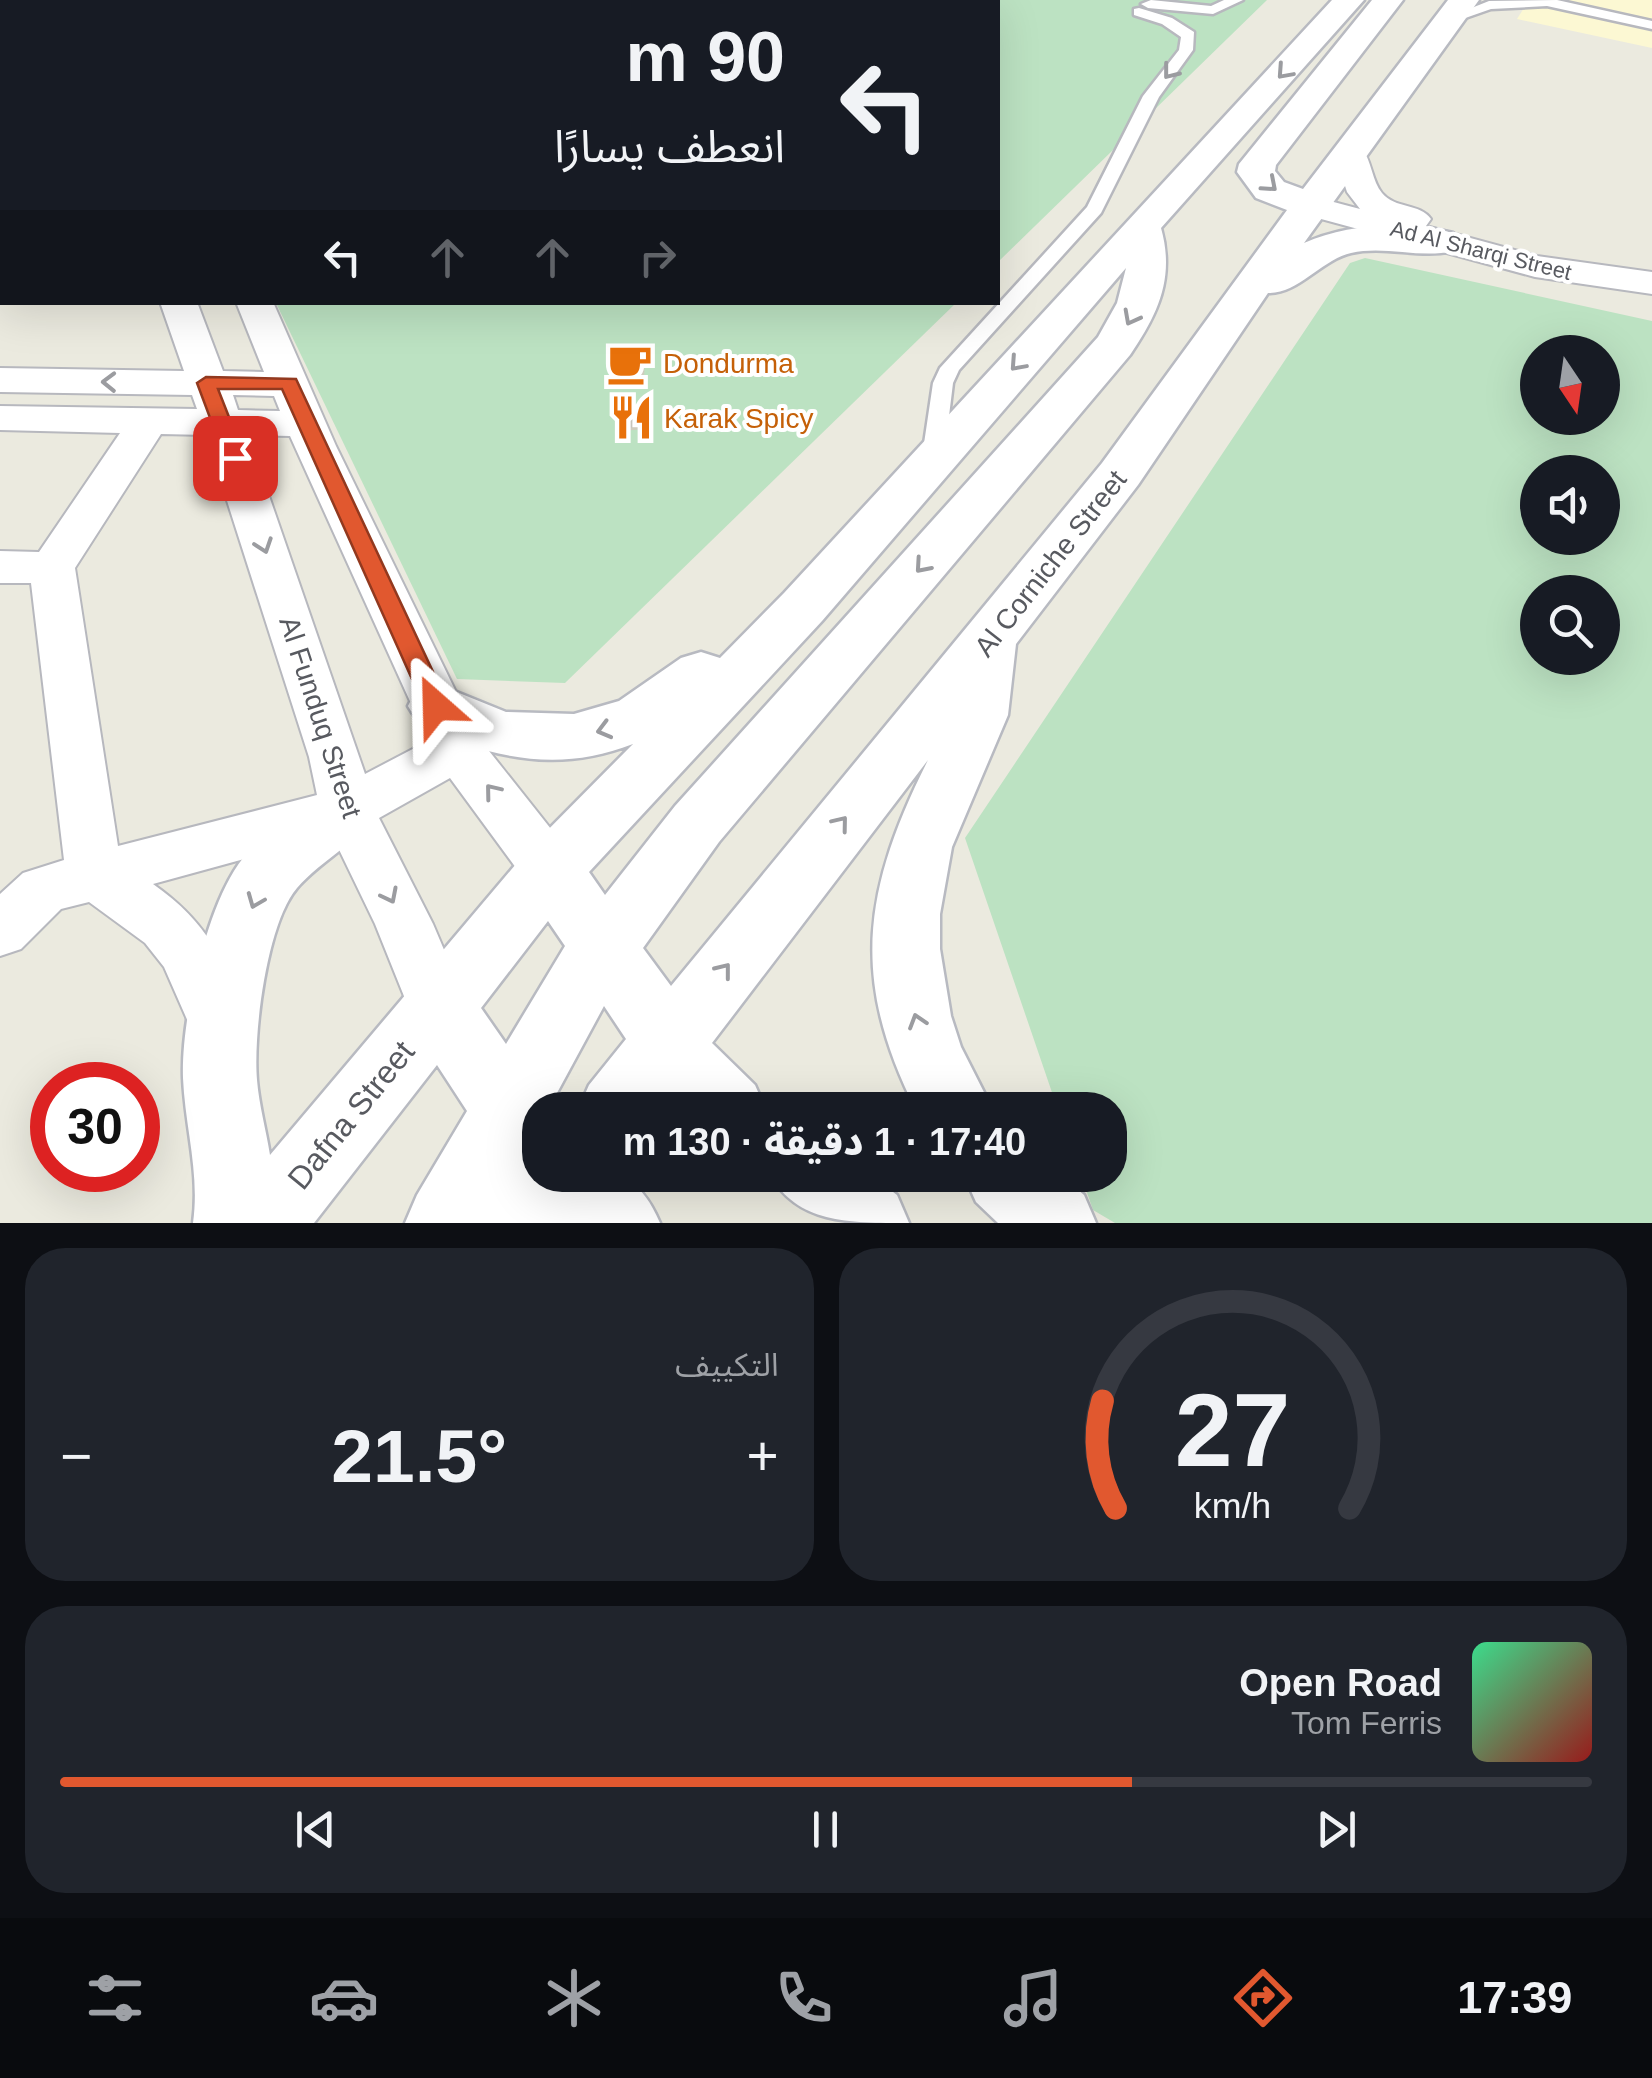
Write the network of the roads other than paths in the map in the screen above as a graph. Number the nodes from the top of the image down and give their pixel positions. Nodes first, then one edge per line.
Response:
1 (1236, 0) edge
2 (1349, 0) edge
3 (1388, 0) edge
4 (1541, 1) edge
5 (1445, 16) edge
6 (1652, 25) edge
7 (1351, 155) junction
8 (1312, 206) junction
9 (1140, 226) junction
10 (1439, 242) junction
11 (1652, 267) edge
12 (1652, 283) edge
13 (179, 305) edge
14 (264, 307) edge
15 (1233, 310) junction
16 (0, 380) edge
17 (214, 402) junction
18 (297, 404) junction
19 (0, 418) edge
20 (150, 420) junction
21 (933, 457) junction
22 (0, 567) edge
23 (52, 568) junction
24 (803, 607) junction
25 (991, 639) junction
26 (447, 727) junction
27 (347, 809) junction
28 (550, 870) junction
29 (94, 874) junction
30 (0, 931) edge
31 (602, 948) junction
32 (438, 1006) junction
33 (222, 1028) junction
34 (668, 1042) junction
35 (572, 1092) edge
36 (629, 1092) edge
37 (710, 1092) edge
38 (945, 1092) edge
39 (522, 1128) edge
40 (522, 1164) edge
41 (831, 1192) edge
42 (1022, 1192) edge
43 (234, 1223) edge
44 (264, 1223) edge
45 (445, 1223) edge
46 (870, 1223) edge
47 (1056, 1223) edge

1 -> 21 lane
2 -> 9 main road
3 -> 8 main road
4 - 5 lane
4 - 6 lane
5 - 7 main road, Al Corniche Street
7 - 8 main road, Al Corniche Street
7 - 11 street, Ad Al Sharqi Street
8 - 10 street, Ad Al Sharqi Street
8 - 15 main road, Al Corniche Street
9 -> 21 main road
9 -> 31 main road
10 - 12 street, Ad Al Sharqi Street
10 - 15 main road
13 - 17 street, Al Funduq Street
14 - 18 street
15 - 25 main road, Al Corniche Street
17 -> 16 street
17 - 18 street
17 - 20 street
17 -> 27 street, Al Funduq Street
18 - 26 street
19 - 20 street
20 - 23 street
21 - 24 main road
22 - 23 street
23 - 29 street
24 -> 26 main road
24 - 28 main road
34 -> 25 main road, Al Corniche Street
38 -> 25 main road
26 - 27 street
28 -> 26 street
27 - 29 street
27 -> 32 street, Al Funduq Street
27 -> 33 main road
28 - 31 main road
28 - 32 main road
29 - 30 street
29 - 33 street
31 - 34 main road
31 - 35 main road
32 - 39 main road
32 - 44 main road, Dafna Street
33 - 43 main road
34 - 36 main road, Al Corniche Street
34 - 37 main road
40 - 45 main road
41 - 46 main road
42 - 47 main road

